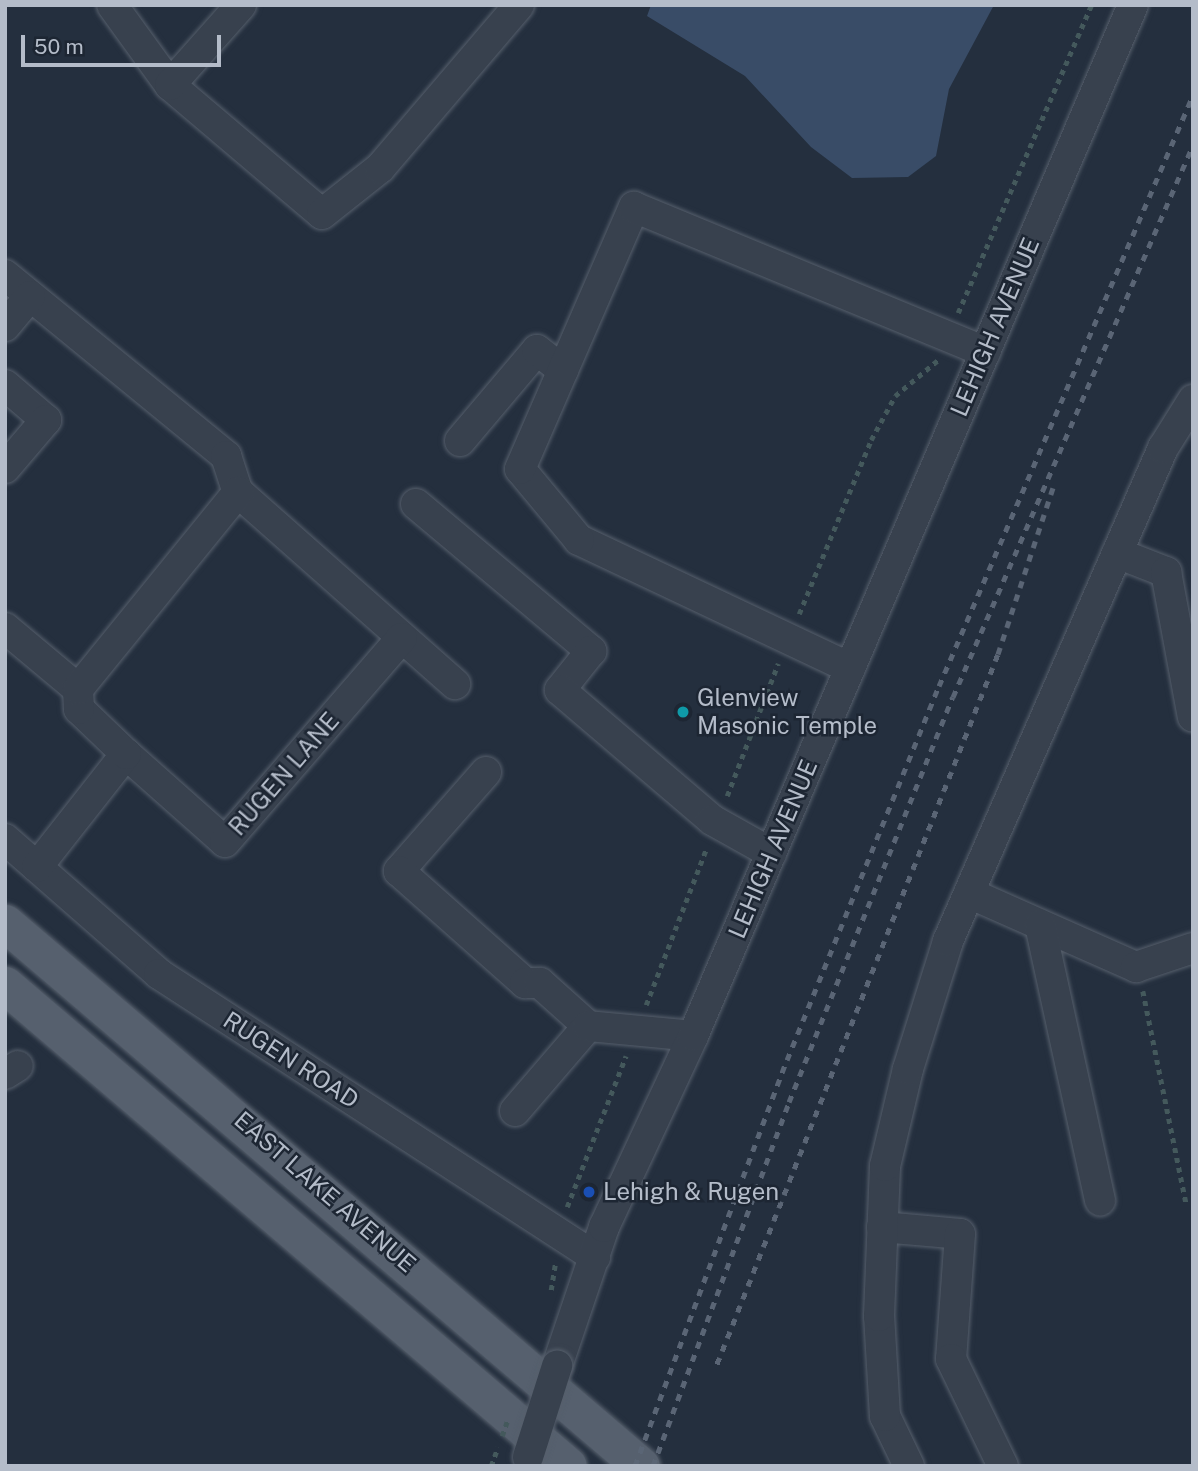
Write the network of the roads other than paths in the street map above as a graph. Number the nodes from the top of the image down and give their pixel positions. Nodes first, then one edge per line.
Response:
1 (112, 5) edge
2 (241, 5) edge
3 (519, 5) edge
4 (1133, 5) edge
5 (170, 85) junction
6 (5, 275) edge
7 (30, 296) junction
8 (5, 326) edge
9 (985, 352) junction
10 (563, 370) junction
11 (5, 385) edge
12 (1193, 400) edge
13 (460, 441) dead end
14 (5, 468) edge
15 (238, 492) junction
16 (416, 505) dead end
17 (1117, 554) junction
18 (5, 628) edge
19 (402, 638) junction
20 (850, 668) junction
21 (455, 684) dead end
22 (78, 689) junction
23 (1193, 717) edge
24 (125, 754) junction
25 (486, 772) dead end
26 (5, 839) edge
27 (771, 853) junction
28 (37, 867) junction
29 (969, 893) junction
30 (5, 923) edge
31 (1040, 925) junction
32 (1193, 948) edge
33 (5, 985) edge
34 (588, 1026) junction
35 (693, 1036) junction
36 (515, 1111) dead end
37 (1100, 1201) dead end
38 (882, 1227) junction
39 (595, 1256) junction
40 (526, 1462) edge
41 (568, 1466) edge
42 (641, 1466) edge
43 (909, 1466) edge
44 (1003, 1466) edge

1 - 5 street
2 - 5 street
3 - 5 street
4 - 9 street, LEHIGH AVENUE
6 - 7 street
7 - 8 street
7 - 15 street
9 - 10 street
9 - 20 street, LEHIGH AVENUE
10 - 13 street
10 - 20 street
11 - 14 street
12 - 17 street
15 - 19 street
15 - 22 street
16 - 27 street
17 - 23 street
17 - 29 street
18 - 22 street
19 - 21 street
19 - 24 street, RUGEN LANE
20 - 27 street, LEHIGH AVENUE
22 - 24 street, RUGEN LANE
24 - 28 street
25 - 34 street
26 - 28 street, RUGEN ROAD
27 - 35 street, LEHIGH AVENUE
28 - 39 street, RUGEN ROAD
29 - 31 street
29 - 38 street
30 - 42 main road, EAST LAKE AVENUE
31 - 32 street
31 - 37 street
33 - 41 main road, EAST LAKE AVENUE
34 - 35 street
34 - 36 street
35 - 39 street, LEHIGH AVENUE
38 - 43 street
38 - 44 street
39 - 40 street, LEHIGH AVENUE, bridge

